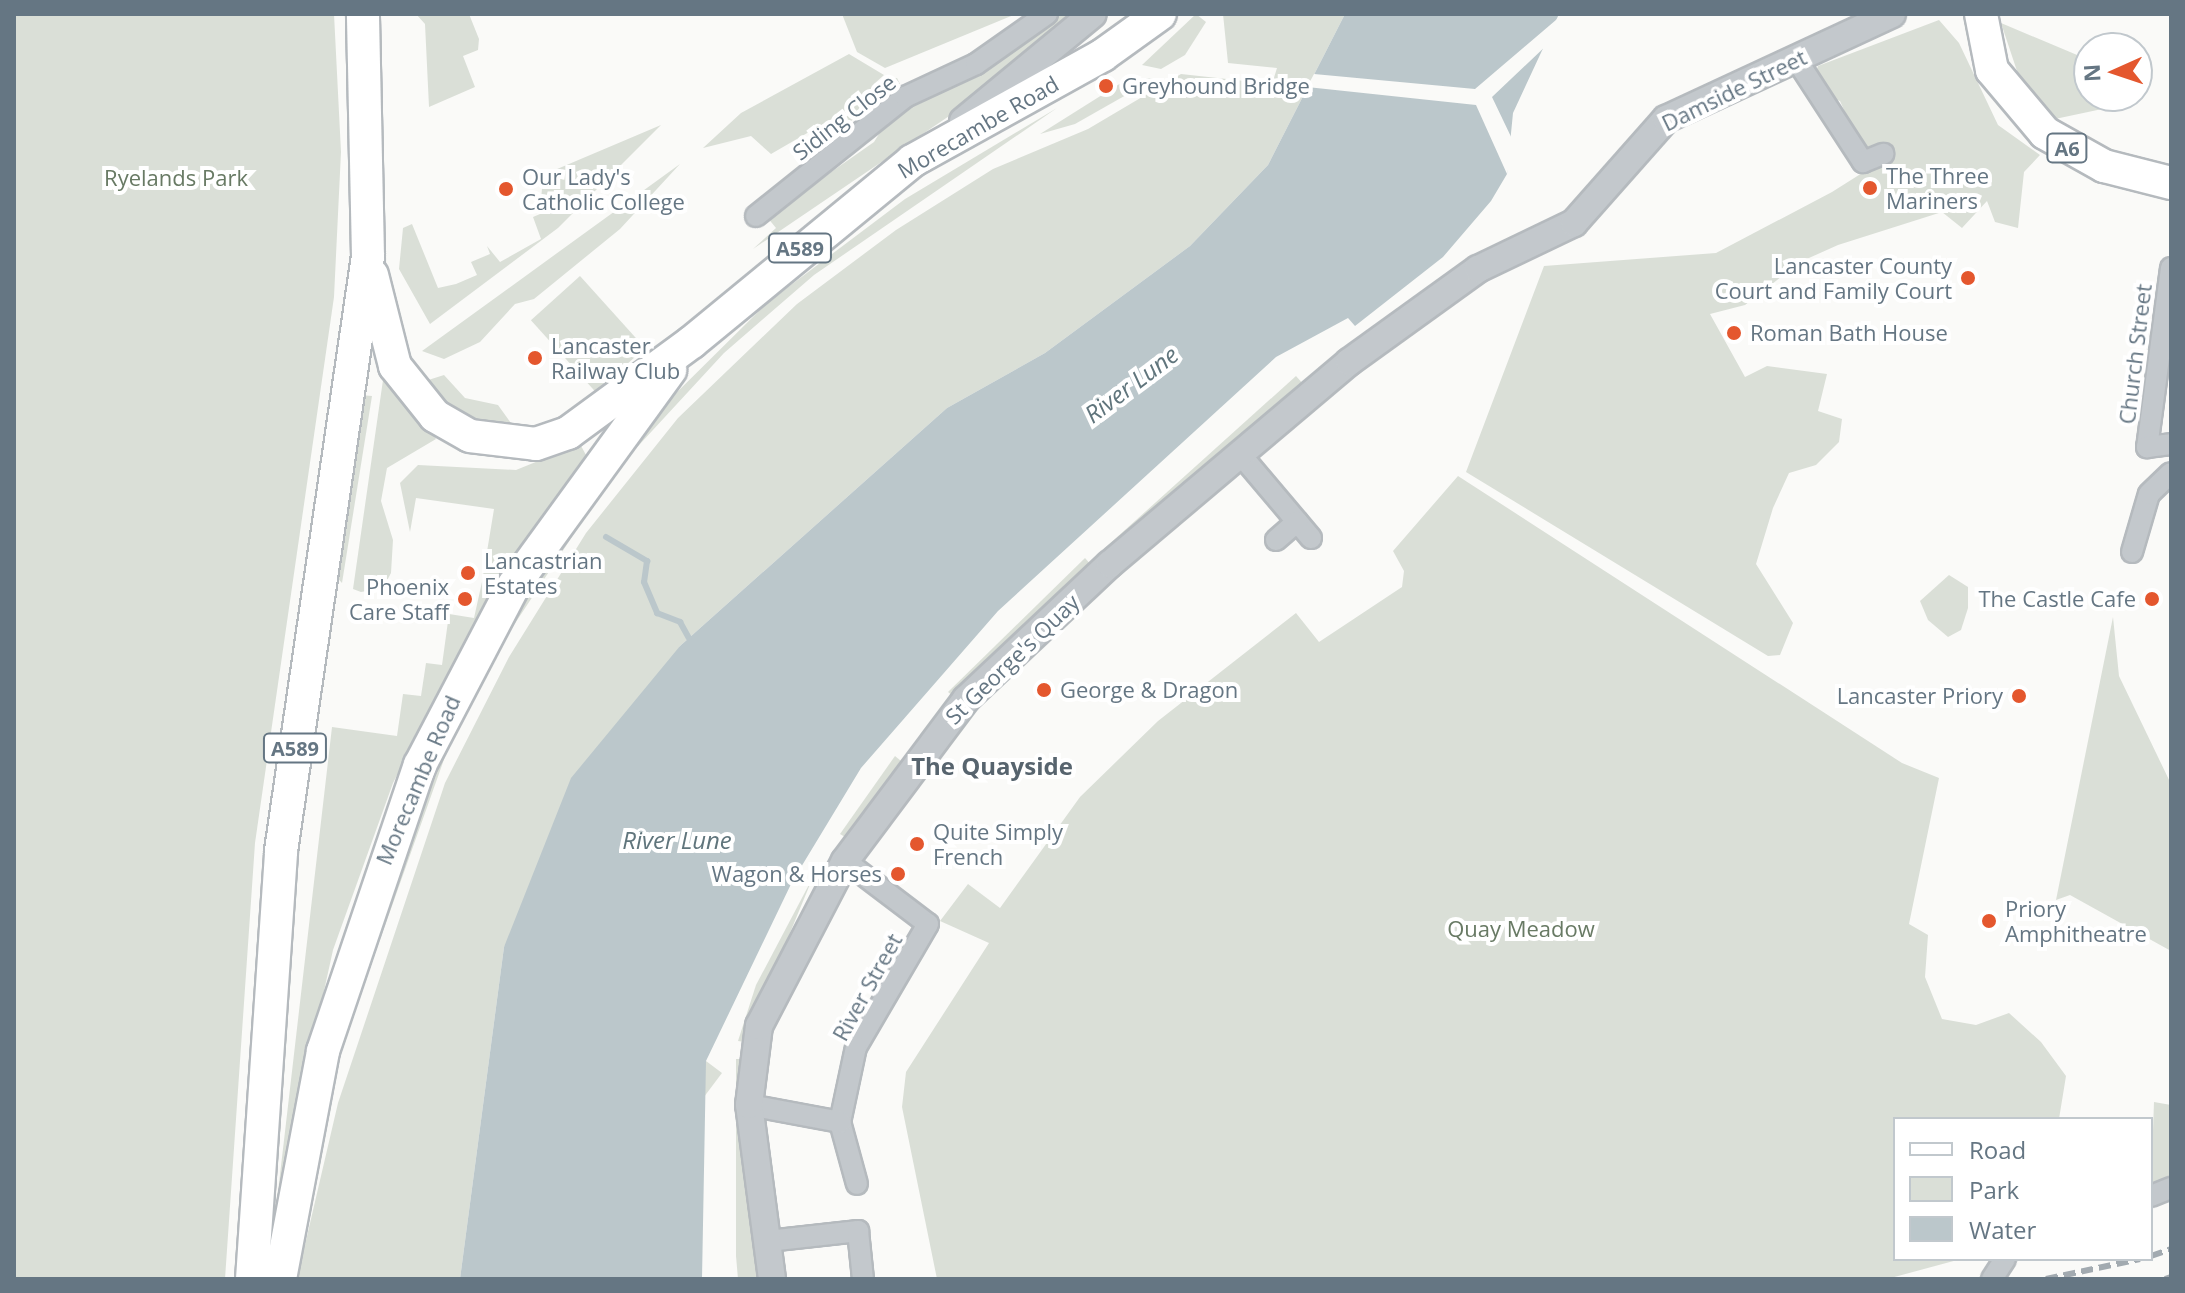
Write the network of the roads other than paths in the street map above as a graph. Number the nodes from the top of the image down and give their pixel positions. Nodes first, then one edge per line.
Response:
1 (363, 14) edge
2 (1047, 14) edge
3 (1093, 14) edge
4 (1160, 14) edge
5 (1892, 14) edge
6 (1979, 16) edge
7 (1796, 59) junction
8 (1883, 154) dead end
9 (912, 161) junction
10 (2171, 183) edge
11 (756, 216) dead end
12 (368, 256) junction
13 (2171, 268) edge
14 (1478, 269) joint
15 (692, 342) junction
16 (2171, 444) edge
17 (1240, 454) junction
18 (2171, 473) edge
19 (1297, 522) junction
20 (1311, 538) dead end
21 (1276, 540) dead end
22 (2132, 552) dead end
23 (845, 861) junction
24 (749, 1105) junction
25 (840, 1122) junction
26 (857, 1184) dead end
27 (768, 1241) junction
28 (2004, 1261) edge
29 (252, 1279) edge
30 (280, 1279) edge
31 (772, 1279) edge
32 (863, 1279) edge
33 (1992, 1279) edge

1 - 12 main road, Morecambe Road / A589
2 - 11 street, Siding Close
3 - 9 street
4 - 9 main road, Morecambe Road / A589
5 - 7 street, Damside Street
6 - 10 main road, A6
7 - 8 street
7 - 14 street, Damside Street
9 - 15 main road, Morecambe Road / A589
12 - 15 main road, Morecambe Road / A589
12 - 29 main road, Morecambe Road / A589
13 - 16 street, Church Street
14 - 17 street, St George's Quay
15 - 30 main road, Morecambe Road / A589
17 - 19 street
17 - 23 street, St George's Quay
18 - 22 street
19 - 20 street
19 - 21 street
23 - 24 street, St George's Quay
23 - 25 street, River Street
24 - 25 street
24 - 27 street, St George's Quay
25 - 26 street, River Street
27 - 31 street, St George's Quay
27 - 32 street
28 - 33 street

